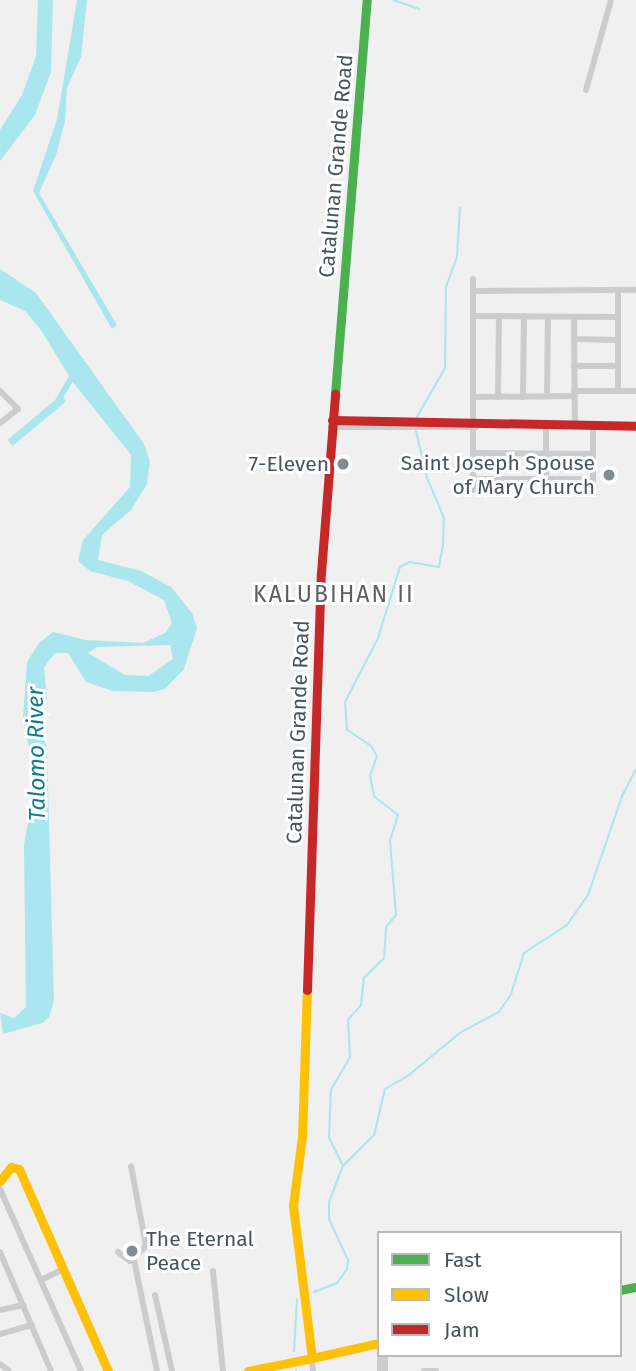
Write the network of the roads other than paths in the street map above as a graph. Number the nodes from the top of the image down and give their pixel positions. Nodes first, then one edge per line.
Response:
1 (367, 0) edge
2 (611, 0) edge
3 (586, 90) dead end
4 (473, 279) dead end
5 (473, 290) junction
6 (618, 290) junction
7 (636, 290) edge
8 (473, 316) junction
9 (499, 316) junction
10 (524, 316) junction
11 (548, 317) junction
12 (574, 317) junction
13 (618, 317) junction
14 (574, 339) junction
15 (618, 340) junction
16 (574, 366) junction
17 (618, 366) junction
18 (0, 391) edge
19 (618, 391) junction
20 (636, 391) edge
21 (575, 393) junction
22 (547, 396) junction
23 (473, 397) junction
24 (498, 397) junction
25 (523, 397) junction
26 (0, 422) edge
27 (332, 424) junction
28 (475, 426) junction
29 (546, 426) junction
30 (575, 426) junction
31 (593, 426) junction
32 (636, 426) edge
33 (473, 453) junction
34 (546, 454) junction
35 (593, 454) junction
36 (472, 479) junction
37 (546, 479) junction
38 (593, 479) junction
39 (472, 490) dead end
40 (593, 492) dead end
41 (131, 1166) dead end
42 (0, 1181) edge
43 (0, 1189) edge
44 (0, 1252) edge
45 (118, 1252) dead end
46 (134, 1260) junction
47 (65, 1269) junction
48 (213, 1271) dead end
49 (41, 1280) junction
50 (155, 1295) dead end
51 (23, 1305) junction
52 (0, 1310) edge
53 (32, 1325) junction
54 (0, 1334) edge
55 (377, 1343) edge
56 (312, 1358) junction
57 (0, 1364) edge
58 (48, 1370) edge
59 (9, 1371) edge
60 (81, 1371) edge
61 (108, 1371) edge
62 (157, 1371) edge
63 (172, 1371) edge
64 (223, 1371) edge
65 (248, 1371) edge
66 (313, 1371) edge
67 (424, 1371) edge
68 (436, 1371) edge

1 - 27 main road, Catalunan Grande Road
2 - 3 street
4 - 5 street
5 - 6 street
5 - 8 street
6 - 7 street
6 - 13 street
8 - 9 street
8 - 23 street
9 - 10 street
9 - 24 street
10 - 11 street
10 - 25 street
11 - 12 street
11 - 22 street
12 - 13 street
12 - 14 street
13 - 15 street
14 - 15 street
14 - 16 street
15 - 17 street
16 - 17 street
16 - 21 street
17 - 19 street
18 - 26 street
19 - 20 street
19 - 21 street
21 - 22 street
21 - 30 street
22 - 25 street
23 - 24 street
23 - 28 street
24 - 25 street
27 - 28 main road
27 - 56 main road, Catalunan Grande Road
28 - 29 main road
28 - 33 street
29 - 30 main road
29 - 34 street
30 - 31 main road
31 - 32 main road
31 - 35 street
33 - 34 street
33 - 36 street
34 - 35 street
34 - 37 street
35 - 38 street
36 - 37 street
36 - 39 street
37 - 38 street
38 - 40 street
41 - 46 street
42 - 47 main road
43 - 49 street
44 - 51 street
45 - 46 street
46 - 62 street
47 - 49 street
47 - 61 main road
48 - 64 street
49 - 60 street
50 - 63 street
51 - 52 street
51 - 53 street
53 - 54 street
53 - 58 street
55 - 56 main road
56 - 65 main road
56 - 66 street
57 - 59 street
67 - 68 street

